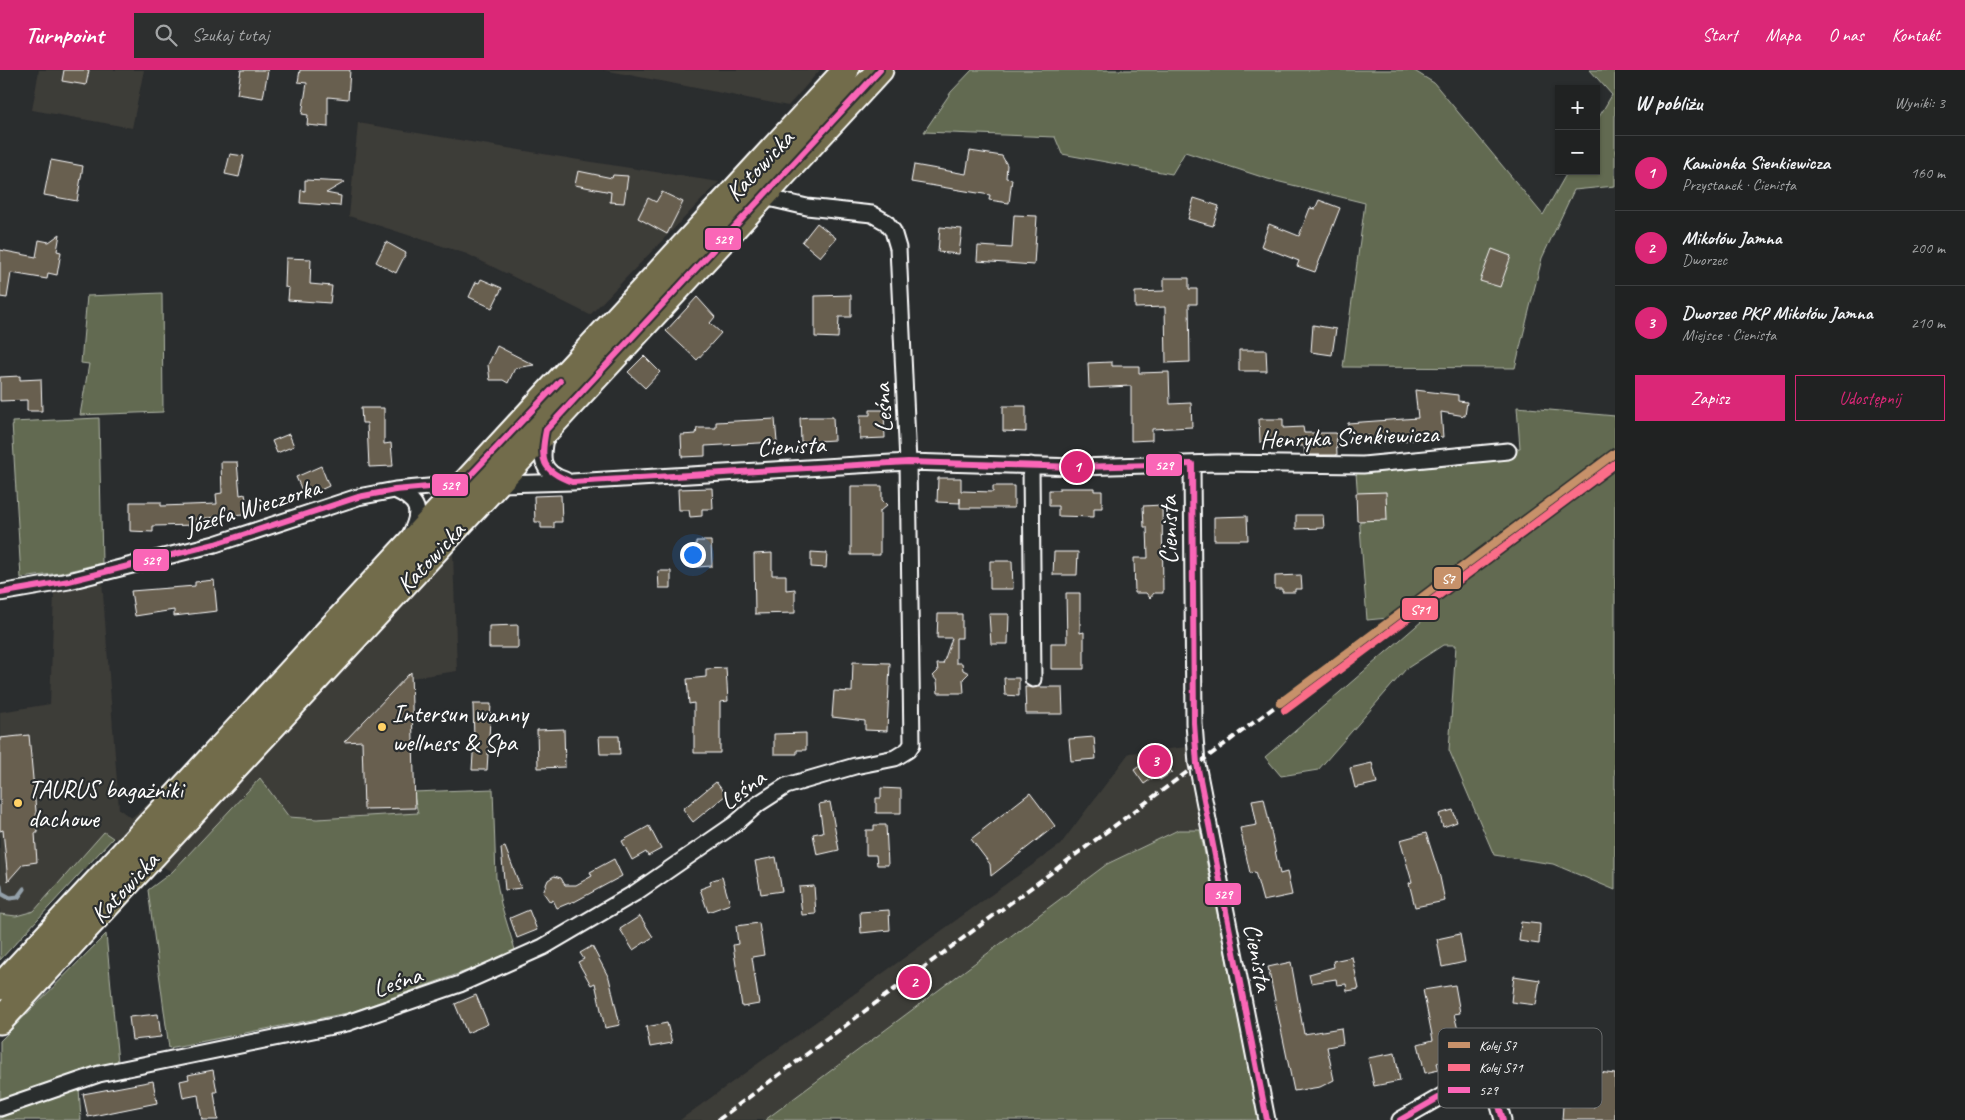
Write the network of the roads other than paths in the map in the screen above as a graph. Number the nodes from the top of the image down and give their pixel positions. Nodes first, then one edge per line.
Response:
1 (846, 70) edge
2 (880, 70) edge
3 (764, 197) junction
4 (546, 430) junction
5 (1508, 451) dead end
6 (908, 462) junction
7 (1192, 464) junction
8 (1031, 465) junction
9 (572, 482) junction
10 (462, 484) junction
11 (498, 484) junction
12 (395, 490) junction
13 (405, 547) junction
14 (0, 593) edge
15 (1033, 679) dead end
16 (0, 987) edge
17 (0, 1021) edge
18 (1438, 1098) edge
19 (0, 1108) edge
20 (1267, 1120) edge
21 (1400, 1120) edge

1 - 10 main road, Katowicka
2 - 3 main road, Katowicka
3 - 4 main road, Katowicka
3 - 6 street, Leśna
4 - 9 street
4 - 11 main road, Katowicka
5 - 7 street, Henryka Sienkiewicza
6 - 8 street, Cienista
6 - 9 street, Cienista
6 - 19 street, Leśna
7 - 8 street, Cienista
7 - 20 street, Cienista
8 - 15 street
9 - 11 street
10 - 12 street, Józefa Wieczorka
10 - 13 main road, Katowicka
11 - 17 main road, Katowicka
12 - 13 street
12 - 14 street, Józefa Wieczorka
13 - 16 main road, Katowicka
18 - 21 street

